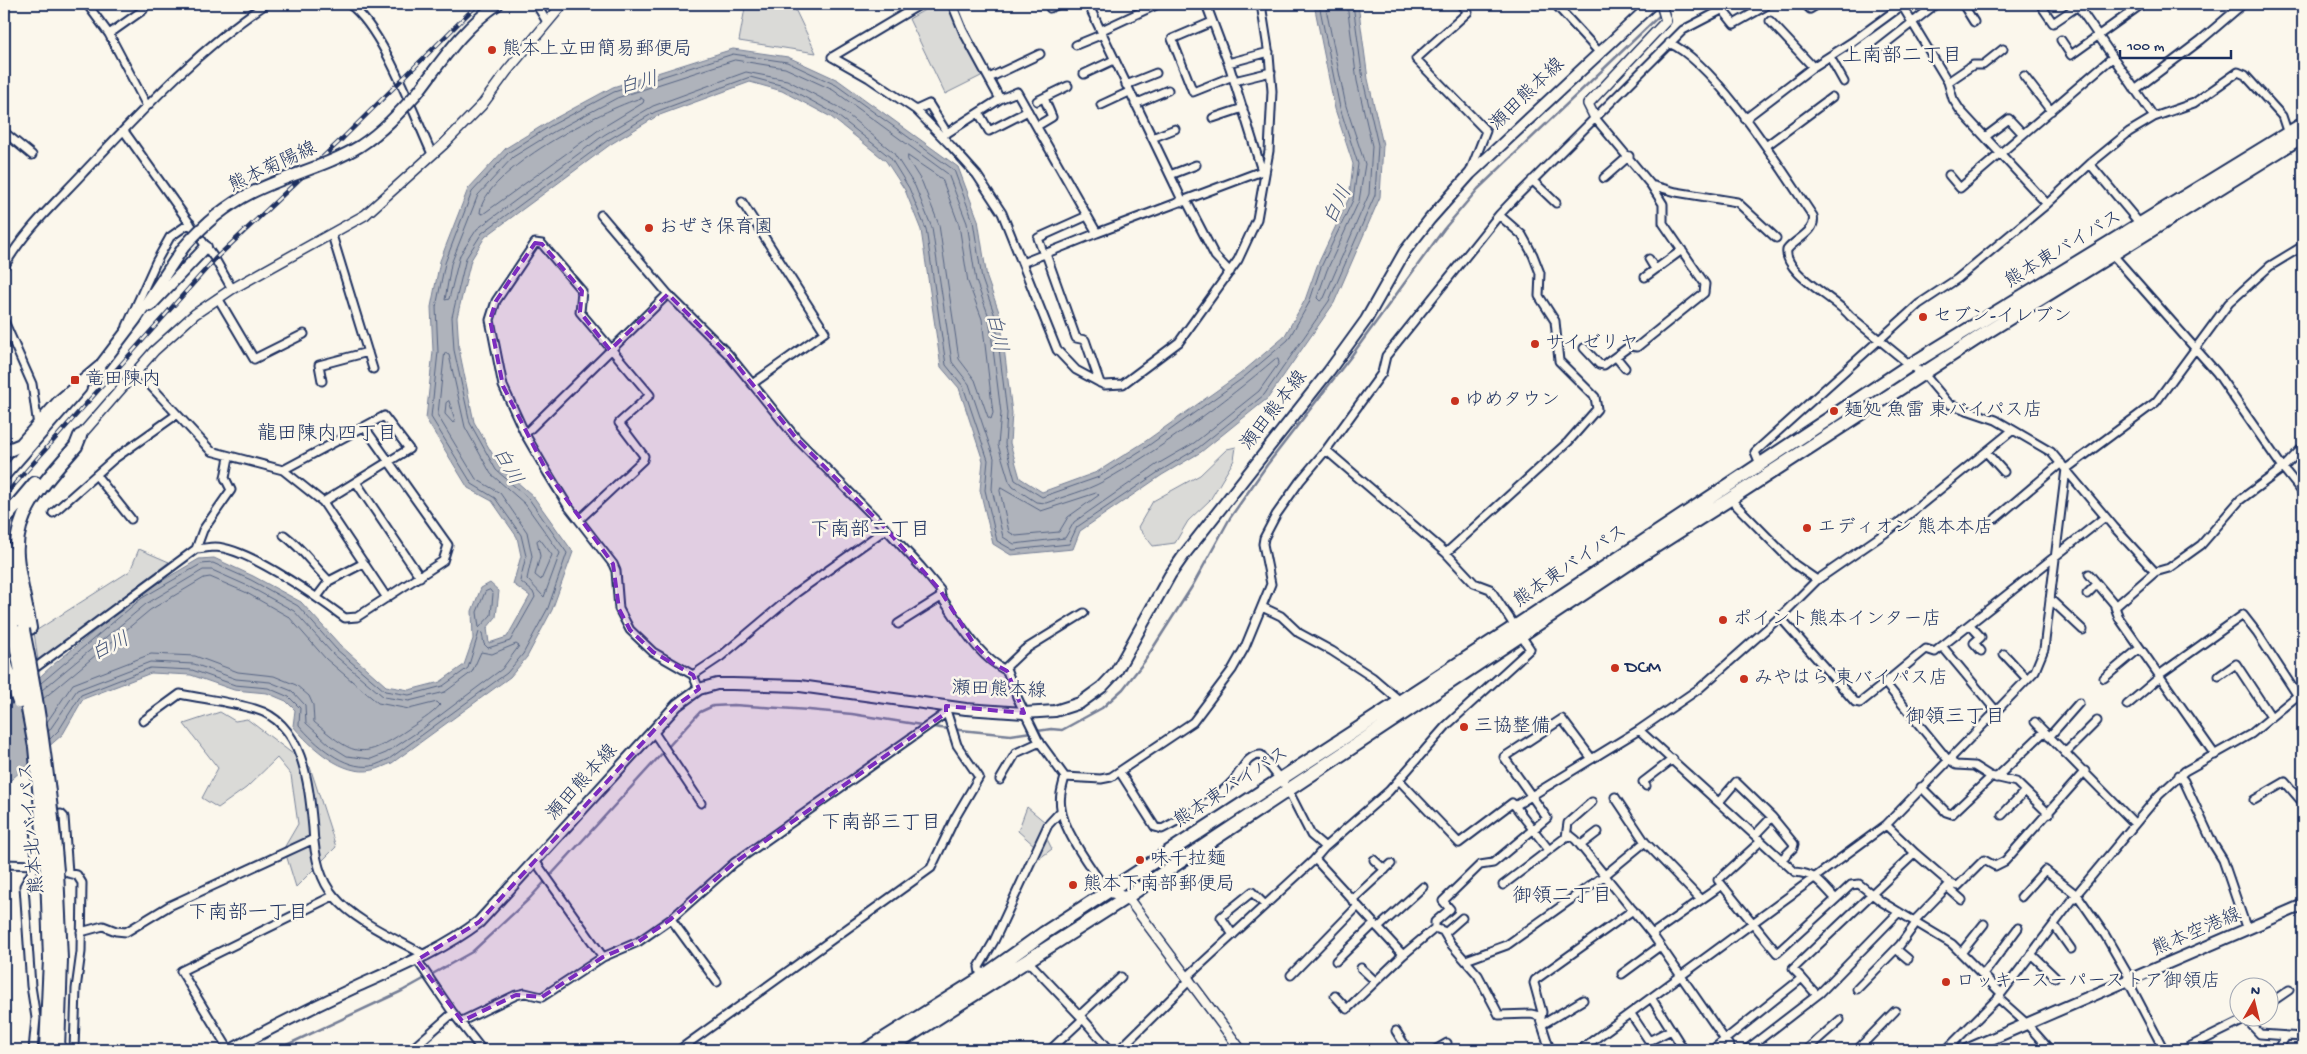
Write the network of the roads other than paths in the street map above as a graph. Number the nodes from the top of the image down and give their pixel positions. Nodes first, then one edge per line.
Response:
1 (87, 4) edge
2 (146, 4) edge
3 (266, 4) edge
4 (349, 4) edge
5 (498, 4) edge
6 (536, 4) edge
7 (563, 4) edge
8 (921, 4) edge
9 (952, 4) edge
10 (1059, 4) edge
11 (1088, 4) edge
12 (1158, 4) edge
13 (1206, 4) edge
14 (1261, 4) edge
15 (1461, 4) edge
16 (1554, 4) edge
17 (1652, 4) edge
18 (1661, 4) edge
19 (1733, 4) edge
20 (1762, 4) edge
21 (1902, 4) edge
22 (1936, 4) edge
23 (1968, 4) edge
24 (2040, 4) edge
25 (2078, 4) edge
26 (2142, 4) edge
27 (2243, 4) edge
28 (1050, 8) dead end
29 (1722, 9) junction
30 (1770, 21) dead end
31 (547, 22) junction
32 (1212, 22) junction
33 (1913, 22) junction
34 (1974, 22) dead end
35 (1102, 32) junction
36 (108, 34) junction
37 (2097, 36) junction
38 (2061, 40) dead end
39 (1669, 43) junction
40 (1076, 45) dead end
41 (2004, 49) dead end
42 (1876, 51) dead end
43 (1269, 52) junction
44 (1599, 52) junction
45 (1040, 54) dead end
46 (1830, 57) junction
47 (2112, 58) junction
48 (1114, 60) junction
49 (1228, 63) junction
50 (1813, 67) junction
51 (1271, 72) junction
52 (1156, 73) dead end
53 (1084, 74) dead end
54 (2024, 76) dead end
55 (989, 78) junction
56 (1234, 79) junction
57 (1844, 82) dead end
58 (1948, 82) junction
59 (1068, 86) dead end
60 (1128, 89) junction
61 (1168, 90) dead end
62 (2135, 90) junction
63 (1832, 97) dead end
64 (1000, 99) junction
65 (1136, 104) junction
66 (1101, 105) dead end
67 (147, 106) junction
68 (1243, 108) junction
69 (916, 110) junction
70 (1028, 111) junction
71 (2051, 111) junction
72 (979, 113) junction
73 (2154, 117) junction
74 (1213, 118) dead end
75 (1595, 118) junction
76 (1745, 119) junction
77 (1037, 126) junction
78 (1175, 129) dead end
79 (124, 131) junction
80 (4, 132) edge
81 (2299, 133) edge
82 (2023, 134) junction
83 (1985, 137) junction
84 (1152, 138) junction
85 (1766, 146) junction
86 (32, 154) dead end
87 (432, 154) junction
88 (2001, 154) junction
89 (1630, 156) junction
90 (2090, 164) junction
91 (1196, 165) dead end
92 (1264, 171) junction
93 (1470, 174) junction
94 (1170, 175) junction
95 (1949, 175) dead end
96 (1604, 178) dead end
97 (1532, 180) junction
98 (1651, 185) junction
99 (1184, 201) junction
100 (742, 202) dead end
101 (1556, 203) dead end
102 (2047, 204) junction
103 (601, 215) dead end
104 (1499, 215) junction
105 (1087, 216) junction
106 (190, 223) junction
107 (2141, 225) junction
108 (1097, 233) junction
109 (332, 235) junction
110 (1776, 238) dead end
111 (2303, 246) edge
112 (206, 247) junction
113 (1682, 250) junction
114 (1045, 254) junction
115 (2112, 254) junction
116 (1649, 259) dead end
117 (1022, 264) junction
118 (4, 268) edge
119 (1656, 269) junction
120 (1230, 272) junction
121 (1645, 277) dead end
122 (232, 289) junction
123 (668, 294) junction
124 (218, 298) junction
125 (135, 320) junction
126 (4, 321) edge
127 (125, 334) junction
128 (304, 334) dead end
129 (1879, 340) junction
130 (1584, 348) dead end
131 (610, 350) junction
132 (2195, 350) junction
133 (368, 352) junction
134 (1616, 357) junction
135 (1910, 365) junction
136 (1625, 368) dead end
137 (98, 369) joint
138 (373, 369) dead end
139 (137, 371) junction
140 (1924, 373) junction
141 (322, 381) dead end
142 (1100, 383) junction
143 (752, 384) junction
144 (176, 415) junction
145 (365, 428) junction
146 (39, 429) junction
147 (2013, 430) junction
148 (525, 434) junction
149 (80, 436) junction
150 (2303, 447) edge
151 (1326, 450) junction
152 (4, 452) edge
153 (1986, 452) junction
154 (229, 457) junction
155 (389, 462) junction
156 (2061, 463) junction
157 (1760, 464) junction
158 (2283, 468) junction
159 (2066, 469) junction
160 (283, 470) junction
161 (2004, 472) dead end
162 (96, 475) junction
163 (4, 476) edge
164 (356, 482) junction
165 (2303, 493) edge
166 (1730, 499) junction
167 (323, 502) junction
168 (53, 513) dead end
169 (2105, 517) junction
170 (1996, 518) dead end
171 (131, 519) dead end
172 (580, 519) junction
173 (4, 520) edge
174 (886, 528) junction
175 (284, 535) dead end
176 (196, 549) junction
177 (5, 552) edge
178 (1446, 553) junction
179 (2055, 557) junction
180 (364, 563) junction
181 (2155, 572) junction
182 (2089, 574) dead end
183 (420, 577) junction
184 (1818, 580) junction
185 (329, 581) junction
186 (2097, 584) junction
187 (4, 591) edge
188 (2087, 594) dead end
189 (317, 596) junction
190 (941, 597) junction
191 (387, 598) junction
192 (2050, 598) junction
193 (2116, 606) junction
194 (1262, 607) junction
195 (1084, 613) dead end
196 (1780, 617) junction
197 (898, 624) dead end
198 (1970, 625) junction
199 (2083, 630) dead end
200 (22, 631) junction
201 (1519, 631) junction
202 (1942, 646) junction
203 (2140, 648) junction
204 (1981, 651) dead end
205 (2004, 654) dead end
206 (4, 659) edge
207 (1004, 669) junction
208 (693, 675) junction
209 (2159, 676) junction
210 (2219, 676) dead end
211 (2104, 678) dead end
212 (2027, 679) junction
213 (1885, 683) junction
214 (699, 689) junction
215 (4, 693) edge
216 (2301, 694) edge
217 (1400, 701) junction
218 (2079, 703) dead end
219 (2126, 705) dead end
220 (946, 710) junction
221 (1997, 712) junction
222 (1024, 713) junction
223 (2271, 717) junction
224 (2097, 720) dead end
225 (143, 721) dead end
226 (2035, 722) dead end
227 (654, 730) junction
228 (1639, 730) junction
229 (2047, 734) junction
230 (1038, 739) junction
231 (35, 747) junction
232 (2065, 753) junction
233 (2215, 755) junction
234 (1592, 759) junction
235 (1673, 759) junction
236 (1948, 760) junction
237 (2085, 771) junction
238 (1120, 772) junction
239 (2179, 776) junction
240 (1065, 777) junction
241 (1994, 777) junction
242 (1000, 780) dead end
243 (1399, 780) junction
244 (1283, 783) junction
245 (1646, 786) dead end
246 (1921, 787) junction
247 (2025, 791) junction
248 (1531, 796) junction
249 (1616, 797) dead end
250 (2254, 800) dead end
251 (2303, 801) edge
252 (1592, 802) dead end
253 (1719, 802) junction
254 (701, 804) dead end
255 (1515, 806) junction
256 (1061, 811) junction
257 (2049, 814) junction
258 (2002, 815) dead end
259 (1772, 817) junction
260 (2135, 824) junction
261 (1886, 825) junction
262 (1533, 831) junction
263 (1598, 832) dead end
264 (1566, 837) junction
265 (1758, 838) junction
266 (314, 839) junction
267 (1645, 842) junction
268 (1581, 846) junction
269 (1324, 847) junction
270 (1549, 850) junction
271 (1915, 853) junction
272 (1315, 859) junction
273 (1374, 860) dead end
274 (1781, 860) junction
275 (535, 861) junction
276 (4, 864) edge
277 (1391, 864) dead end
278 (36, 865) junction
279 (1384, 870) junction
280 (52, 872) junction
281 (1605, 875) junction
282 (1815, 877) junction
283 (1722, 884) junction
284 (1503, 885) dead end
285 (1948, 885) junction
286 (1423, 887) dead end
287 (1108, 892) junction
288 (1871, 894) junction
289 (333, 896) junction
290 (2078, 896) junction
291 (1127, 897) junction
292 (2021, 897) dead end
293 (1700, 899) junction
294 (1836, 899) junction
295 (1962, 900) dead end
296 (1355, 903) junction
297 (1265, 905) junction
298 (2303, 906) edge
299 (1633, 910) junction
300 (1899, 912) junction
301 (1462, 918) dead end
302 (671, 919) junction
303 (1754, 922) junction
304 (1915, 922) junction
305 (1984, 924) dead end
306 (2054, 925) junction
307 (1376, 926) junction
308 (1435, 928) junction
309 (2018, 928) dead end
310 (2247, 930) junction
311 (81, 932) junction
312 (1445, 933) junction
313 (1652, 934) junction
314 (1232, 935) junction
315 (1660, 946) junction
316 (1896, 949) junction
317 (2071, 949) dead end
318 (1961, 953) junction
319 (1403, 954) junction
320 (2031, 954) junction
321 (603, 957) junction
322 (422, 958) junction
323 (1027, 960) junction
324 (1336, 960) dead end
325 (1466, 960) junction
326 (1908, 960) dead end
327 (1361, 968) dead end
328 (1622, 974) dead end
329 (1291, 975) dead end
330 (1983, 975) junction
331 (1121, 977) dead end
332 (1680, 977) junction
333 (2055, 977) dead end
334 (981, 978) junction
335 (1188, 978) junction
336 (1802, 978) junction
337 (2130, 980) junction
338 (1375, 981) junction
339 (717, 982) dead end
340 (1857, 989) dead end
341 (2290, 990) dead end
342 (1816, 994) junction
343 (1335, 996) dead end
344 (2000, 996) junction
345 (2280, 996) edge
346 (1652, 999) junction
347 (1583, 1000) dead end
348 (1895, 1011) dead end
349 (453, 1013) junction
350 (1631, 1014) junction
351 (1082, 1017) junction
352 (1840, 1020) dead end
353 (1542, 1021) junction
354 (462, 1022) junction
355 (2026, 1023) junction
356 (2232, 1026) edge
357 (2254, 1026) edge
358 (1671, 1030) junction
359 (1396, 1031) dead end
360 (2286, 1036) junction
361 (2303, 1038) edge
362 (1725, 1041) junction
363 (1447, 1043) dead end
364 (892, 1049) edge
365 (33, 1050) edge
366 (46, 1050) edge
367 (58, 1050) edge
368 (74, 1050) edge
369 (230, 1050) edge
370 (411, 1050) edge
371 (482, 1050) edge
372 (679, 1050) edge
373 (866, 1050) edge
374 (1050, 1050) edge
375 (1110, 1050) edge
376 (1119, 1050) edge
377 (1241, 1050) edge
378 (1408, 1050) edge
379 (1435, 1050) edge
380 (1550, 1050) edge
381 (1580, 1050) edge
382 (1684, 1050) edge
383 (1712, 1050) edge
384 (1732, 1050) edge
385 (1746, 1050) edge
386 (1806, 1050) edge
387 (1857, 1050) edge
388 (1946, 1050) edge
389 (1966, 1050) edge
390 (2050, 1050) edge
391 (2164, 1050) edge
392 (2183, 1050) edge
393 (2277, 1050) edge

1 - 36 street
2 - 36 street
3 - 67 street
4 - 87 street
5 - 125 main road, 熊本菊陽線, bridge
6 - 31 street
7 - 31 street
8 - 69 street
9 - 55 street
10 - 28 street
11 - 35 street
12 - 35 street
13 - 32 street
14 - 43 street
15 - 93 street
16 - 44 street
17 - 44 main road, 瀬田熊本線
18 - 75 street
19 - 29 street
20 - 29 street
21 - 33 street
21 - 46 street
22 - 33 street
23 - 34 street
24 - 25 street
25 - 37 street
26 - 37 street
27 - 62 street
29 - 39 street
30 - 50 street
31 - 87 street
32 - 49 street
32 - 56 street
33 - 42 street
33 - 58 street
35 - 40 street
35 - 48 street
36 - 67 street
37 - 38 street
37 - 47 street
39 - 75 street
39 - 76 street
41 - 58 street
43 - 49 street
43 - 51 street
44 - 93 main road, 瀬田熊本線
45 - 55 street
46 - 50 street
46 - 57 street
47 - 62 street
47 - 71 street
48 - 53 street
48 - 60 street
49 - 56 street
50 - 76 street
51 - 56 street
51 - 92 street
52 - 60 street
54 - 71 street
55 - 64 street
56 - 68 street
58 - 83 street
59 - 77 street
60 - 65 street
60 - 66 street
61 - 65 street
62 - 73 street
63 - 85 street
64 - 70 street
64 - 72 street
65 - 84 street
67 - 79 street
68 - 74 street
68 - 92 street
69 - 72 street
69 - 117 street
70 - 72 street
70 - 77 street
71 - 82 street
73 - 81 street
73 - 90 street
75 - 89 street
75 - 97 street
76 - 85 street
77 - 105 street
78 - 84 street
79 - 106 street
79 - 118 street
80 - 86 street
81 - 107 highway, 熊本東バイパス
81 - 115 highway, 熊本東バイパス
82 - 83 street
82 - 88 street
83 - 88 street
84 - 94 street
85 - 129 street
87 - 109 street
88 - 95 street
88 - 102 street
89 - 96 street
89 - 98 street
90 - 102 street
90 - 107 street
91 - 94 street
92 - 99 street
92 - 120 street
93 - 222 main road, 瀬田熊本線
94 - 99 street
97 - 101 street
97 - 104 street
98 - 110 street
98 - 113 street
99 - 108 street
99 - 120 street
100 - 143 street
102 - 129 street
103 - 123 street
104 - 151 street
104 - 178 street
105 - 108 street
105 - 114 street
106 - 112 street
106 - 127 street
107 - 135 highway, 熊本東バイパス
108 - 114 street
109 - 122 street
109 - 133 street
111 - 132 street
112 - 122 street
112 - 125 main road
113 - 119 street
113 - 134 street
114 - 117 street
114 - 142 street
115 - 132 street
115 - 140 highway, 熊本東バイパス
116 - 119 street
117 - 142 street
119 - 121 street
120 - 142 street
122 - 124 street
123 - 131 street
123 - 143 street
124 - 128 street
124 - 139 street
125 - 127 main road, 熊本菊陽線
126 - 146 street
127 - 137 main road, 熊本菊陽線
129 - 135 street
129 - 157 street
130 - 134 street
131 - 148 street
131 - 148 street
131 - 172 street
132 - 158 street
132 - 159 street
133 - 138 street
133 - 141 street
134 - 136 street
135 - 140 street
135 - 157 highway, 熊本東バイパス
137 - 146 highway
139 - 144 street
139 - 149 street
140 - 147 street
140 - 166 highway, 熊本東バイパス
143 - 174 street
144 - 154 street
144 - 162 street
145 - 155 street
145 - 155 street
145 - 160 street
146 - 152 highway
146 - 163 main road
147 - 153 street
147 - 156 street
148 - 172 street
149 - 173 highway
149 - 200 highway
150 - 158 street
151 - 178 street
151 - 194 street
153 - 161 street
153 - 184 street
154 - 160 street
154 - 176 street
155 - 164 street
155 - 183 street
156 - 159 street
156 - 170 street
157 - 201 highway, 熊本東バイパス
158 - 165 street
158 - 181 street
159 - 169 street
159 - 179 street
160 - 167 street
162 - 168 street
162 - 171 street
164 - 167 street
164 - 183 street
166 - 184 street
166 - 201 highway, 熊本東バイパス
167 - 180 street
169 - 179 street
169 - 181 street
172 - 208 street
174 - 190 street
174 - 208 street
175 - 185 street
176 - 189 street
176 - 215 street
177 - 200 highway, 熊本北バイパス
178 - 201 street
179 - 192 street
179 - 198 street
180 - 185 street
180 - 191 street
181 - 193 street
182 - 186 street
183 - 191 street
184 - 196 street
185 - 189 street
186 - 188 street
186 - 193 street
187 - 200 highway, 熊本北バイパス
189 - 191 street
190 - 197 street
190 - 207 street
192 - 199 street
192 - 212 street
193 - 203 street
194 - 217 street
194 - 238 street
195 - 207 street
196 - 213 street
196 - 228 street
198 - 202 street
198 - 204 street
200 - 231 highway, 熊本北バイパス, bridge
200 - 280 highway, 熊本北バイパス, bridge
201 - 217 highway, 熊本東バイパス
201 - 243 street
201 - 244 highway, 熊本東バイパス
202 - 213 street
202 - 221 street
203 - 209 street
203 - 211 street
205 - 212 street
206 - 231 highway, bridge
207 - 222 street
208 - 214 street
209 - 216 street
209 - 219 street
209 - 233 street
210 - 223 street
212 - 221 street
213 - 236 street
214 - 220 main road, 瀬田熊本線
214 - 227 main road, 瀬田熊本線
216 - 223 street
217 - 244 highway, 熊本東バイパス
218 - 229 street
220 - 222 main road, 瀬田熊本線
220 - 302 street
220 - 372 street
221 - 236 street
222 - 230 street
223 - 233 street
224 - 232 street
225 - 266 street
226 - 229 street
227 - 254 street
227 - 275 main road, 瀬田熊本線
228 - 234 street
228 - 235 street
229 - 232 street
229 - 241 street
230 - 240 street
230 - 242 street
231 - 280 highway, 熊本北バイパス, bridge
232 - 237 street
233 - 239 street
234 - 248 street
234 - 248 street
235 - 245 street
235 - 253 street
236 - 241 street
236 - 246 street
237 - 257 street
237 - 260 street
238 - 240 street
238 - 244 street
239 - 260 street
239 - 310 street
240 - 256 street
241 - 246 street
241 - 247 street
243 - 255 street
243 - 269 street
244 - 269 street
244 - 287 highway, 熊本東バイパス
244 - 291 highway, 熊本東バイパス
246 - 261 street
247 - 257 street
247 - 258 street
248 - 255 street
248 - 262 street
249 - 267 street
250 - 251 street
252 - 264 street
253 - 259 street
253 - 265 street
255 - 262 street
256 - 287 street
256 - 334 street
257 - 285 street
259 - 265 street
259 - 274 street
260 - 290 street
261 - 271 street
261 - 282 street
262 - 270 street
262 - 308 street
263 - 268 street
264 - 268 street
264 - 270 street
265 - 274 street
265 - 283 street
266 - 289 street
266 - 311 street
267 - 281 street
267 - 293 street
268 - 281 street
269 - 272 street
270 - 284 street
271 - 285 street
271 - 288 street
272 - 296 street
272 - 297 street
273 - 279 street
274 - 282 street
275 - 321 street
275 - 322 main road, 瀬田熊本線
276 - 278 street
277 - 279 street
278 - 311 street
278 - 365 street
279 - 296 street
280 - 366 highway, 熊本北バイパス
280 - 367 highway, 熊本北バイパス
281 - 299 street
281 - 325 street
282 - 294 street
282 - 303 street
283 - 293 street
283 - 303 street
285 - 295 street
285 - 304 street
286 - 307 street
287 - 291 street
287 - 334 highway, 熊本東バイパス
288 - 294 street
288 - 300 street
288 - 336 street
289 - 322 street
289 - 369 street
290 - 292 street
290 - 306 street
290 - 337 street
291 - 323 highway, 熊本東バイパス
291 - 335 street
293 - 313 street
294 - 303 street
296 - 307 street
296 - 329 street
297 - 314 street
297 - 314 street
298 - 310 main road, 熊本空港線
299 - 313 street
299 - 353 street
300 - 304 street
300 - 342 street
301 - 312 street
302 - 321 street
302 - 339 street
303 - 332 street
304 - 316 street
304 - 318 street
305 - 318 street
306 - 317 street
306 - 320 street
307 - 319 street
307 - 324 street
308 - 312 street
308 - 319 street
309 - 330 street
310 - 337 main road, 熊本空港線
311 - 368 street
312 - 325 street
313 - 315 street
314 - 335 street
315 - 328 street
315 - 332 street
316 - 326 street
316 - 340 street
318 - 330 street
319 - 338 street
320 - 333 street
320 - 344 street
321 - 354 street
322 - 349 street
322 - 369 main road, 瀬田熊本線
323 - 351 street
323 - 364 highway, 熊本東バイパス
325 - 353 street
327 - 338 street
330 - 344 street
331 - 351 street
332 - 346 street
332 - 362 street
334 - 373 highway, 熊本東バイパス
335 - 376 street
335 - 377 street
336 - 342 street
336 - 362 street
337 - 355 main road, 熊本空港線
337 - 391 street
338 - 343 street
341 - 345 street
342 - 385 street
344 - 355 street
344 - 388 street
346 - 350 street
346 - 358 street
347 - 353 street
348 - 387 street
349 - 354 street
349 - 370 street
350 - 358 street
350 - 381 street
351 - 374 street
351 - 375 street
352 - 386 street
353 - 380 street
354 - 371 street
355 - 389 main road, 熊本空港線
355 - 390 street
356 - 392 street
357 - 360 street
358 - 382 street
359 - 378 street
360 - 361 street
360 - 393 street
362 - 383 street
362 - 384 street
363 - 379 street

